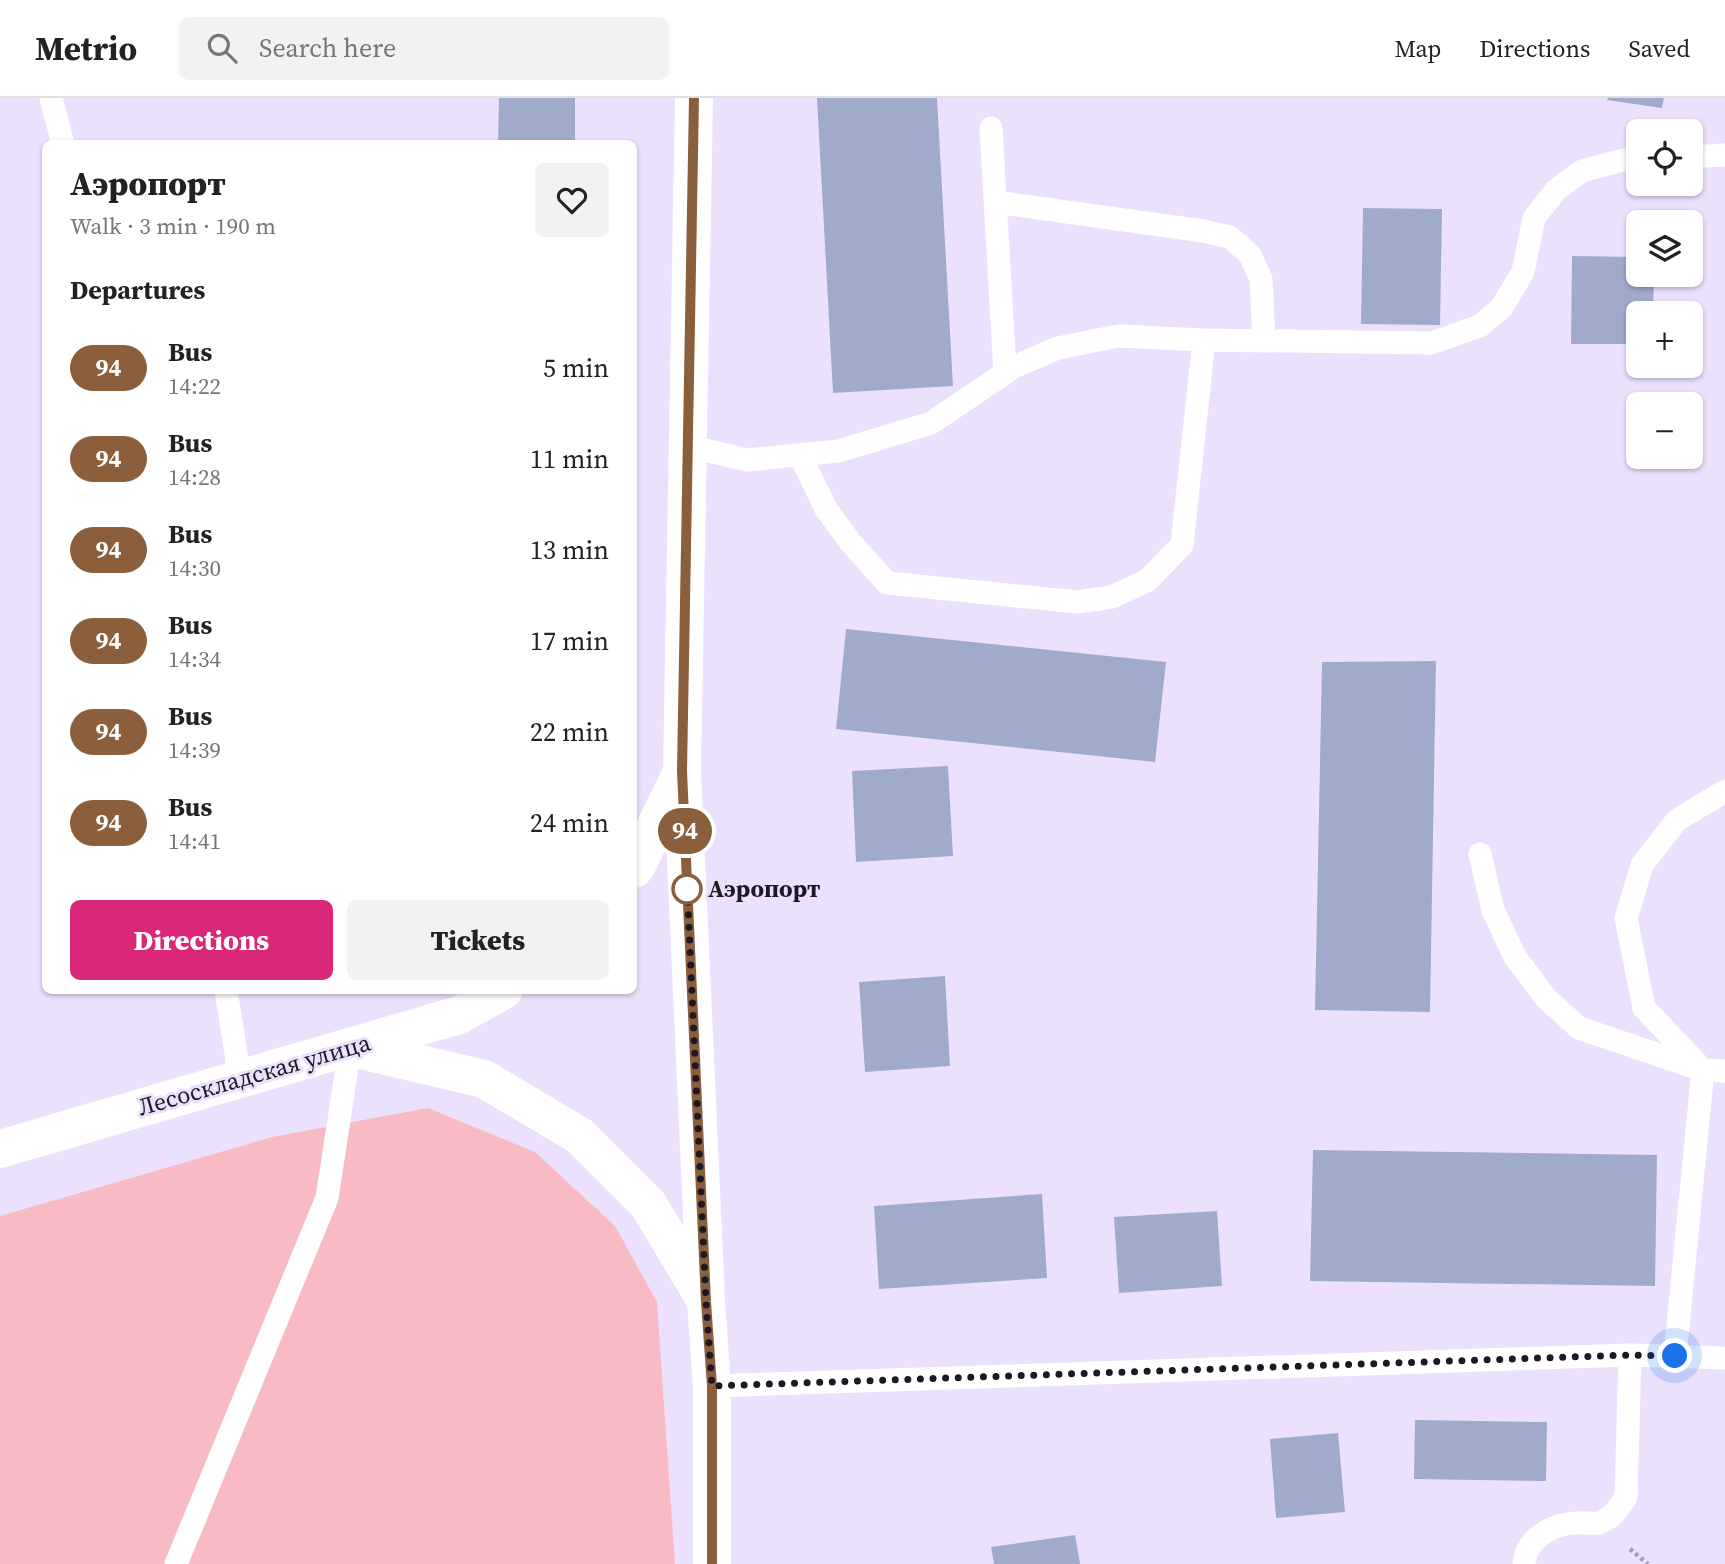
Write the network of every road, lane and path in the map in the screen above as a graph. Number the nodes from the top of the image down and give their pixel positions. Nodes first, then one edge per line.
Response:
1 (51, 98) edge
2 (694, 98) edge
3 (991, 128) dead end
4 (62, 140) edge
5 (1725, 155) edge
6 (1703, 156) edge
7 (1626, 160) edge
8 (996, 202) junction
9 (1204, 340) junction
10 (1264, 341) junction
11 (1005, 373) junction
12 (688, 446) junction
13 (800, 454) junction
14 (682, 771) junction
15 (1725, 791) edge
16 (1480, 854) dead end
17 (637, 865) edge
18 (227, 994) edge
19 (496, 994) edge
20 (350, 1048) junction
21 (1714, 1070) edge
22 (240, 1079) junction
23 (0, 1149) edge
24 (706, 1302) junction
25 (1630, 1355) junction
26 (1675, 1356) junction
27 (1725, 1358) edge
28 (712, 1386) junction
29 (176, 1564) edge
30 (712, 1564) edge
31 (1524, 1564) edge

1 - 4 lane
2 - 12 street
3 - 8 lane
5 - 6 lane
7 - 10 lane
8 - 10 lane
8 - 11 lane
9 - 10 lane
9 - 11 lane
9 - 13 lane
11 - 13 lane
12 - 13 lane
12 - 14 street
14 - 17 street
14 - 24 street
15 - 21 lane
16 - 21 lane
18 - 22 lane
19 - 20 street, Лесоскладская улица
20 - 22 street, Лесоскладская улица
20 - 24 street
20 - 29 lane
21 - 26 lane
22 - 23 street, Лесоскладская улица
24 - 28 street
25 - 26 lane
25 - 28 lane
25 - 31 lane
26 - 27 lane
28 - 30 street

